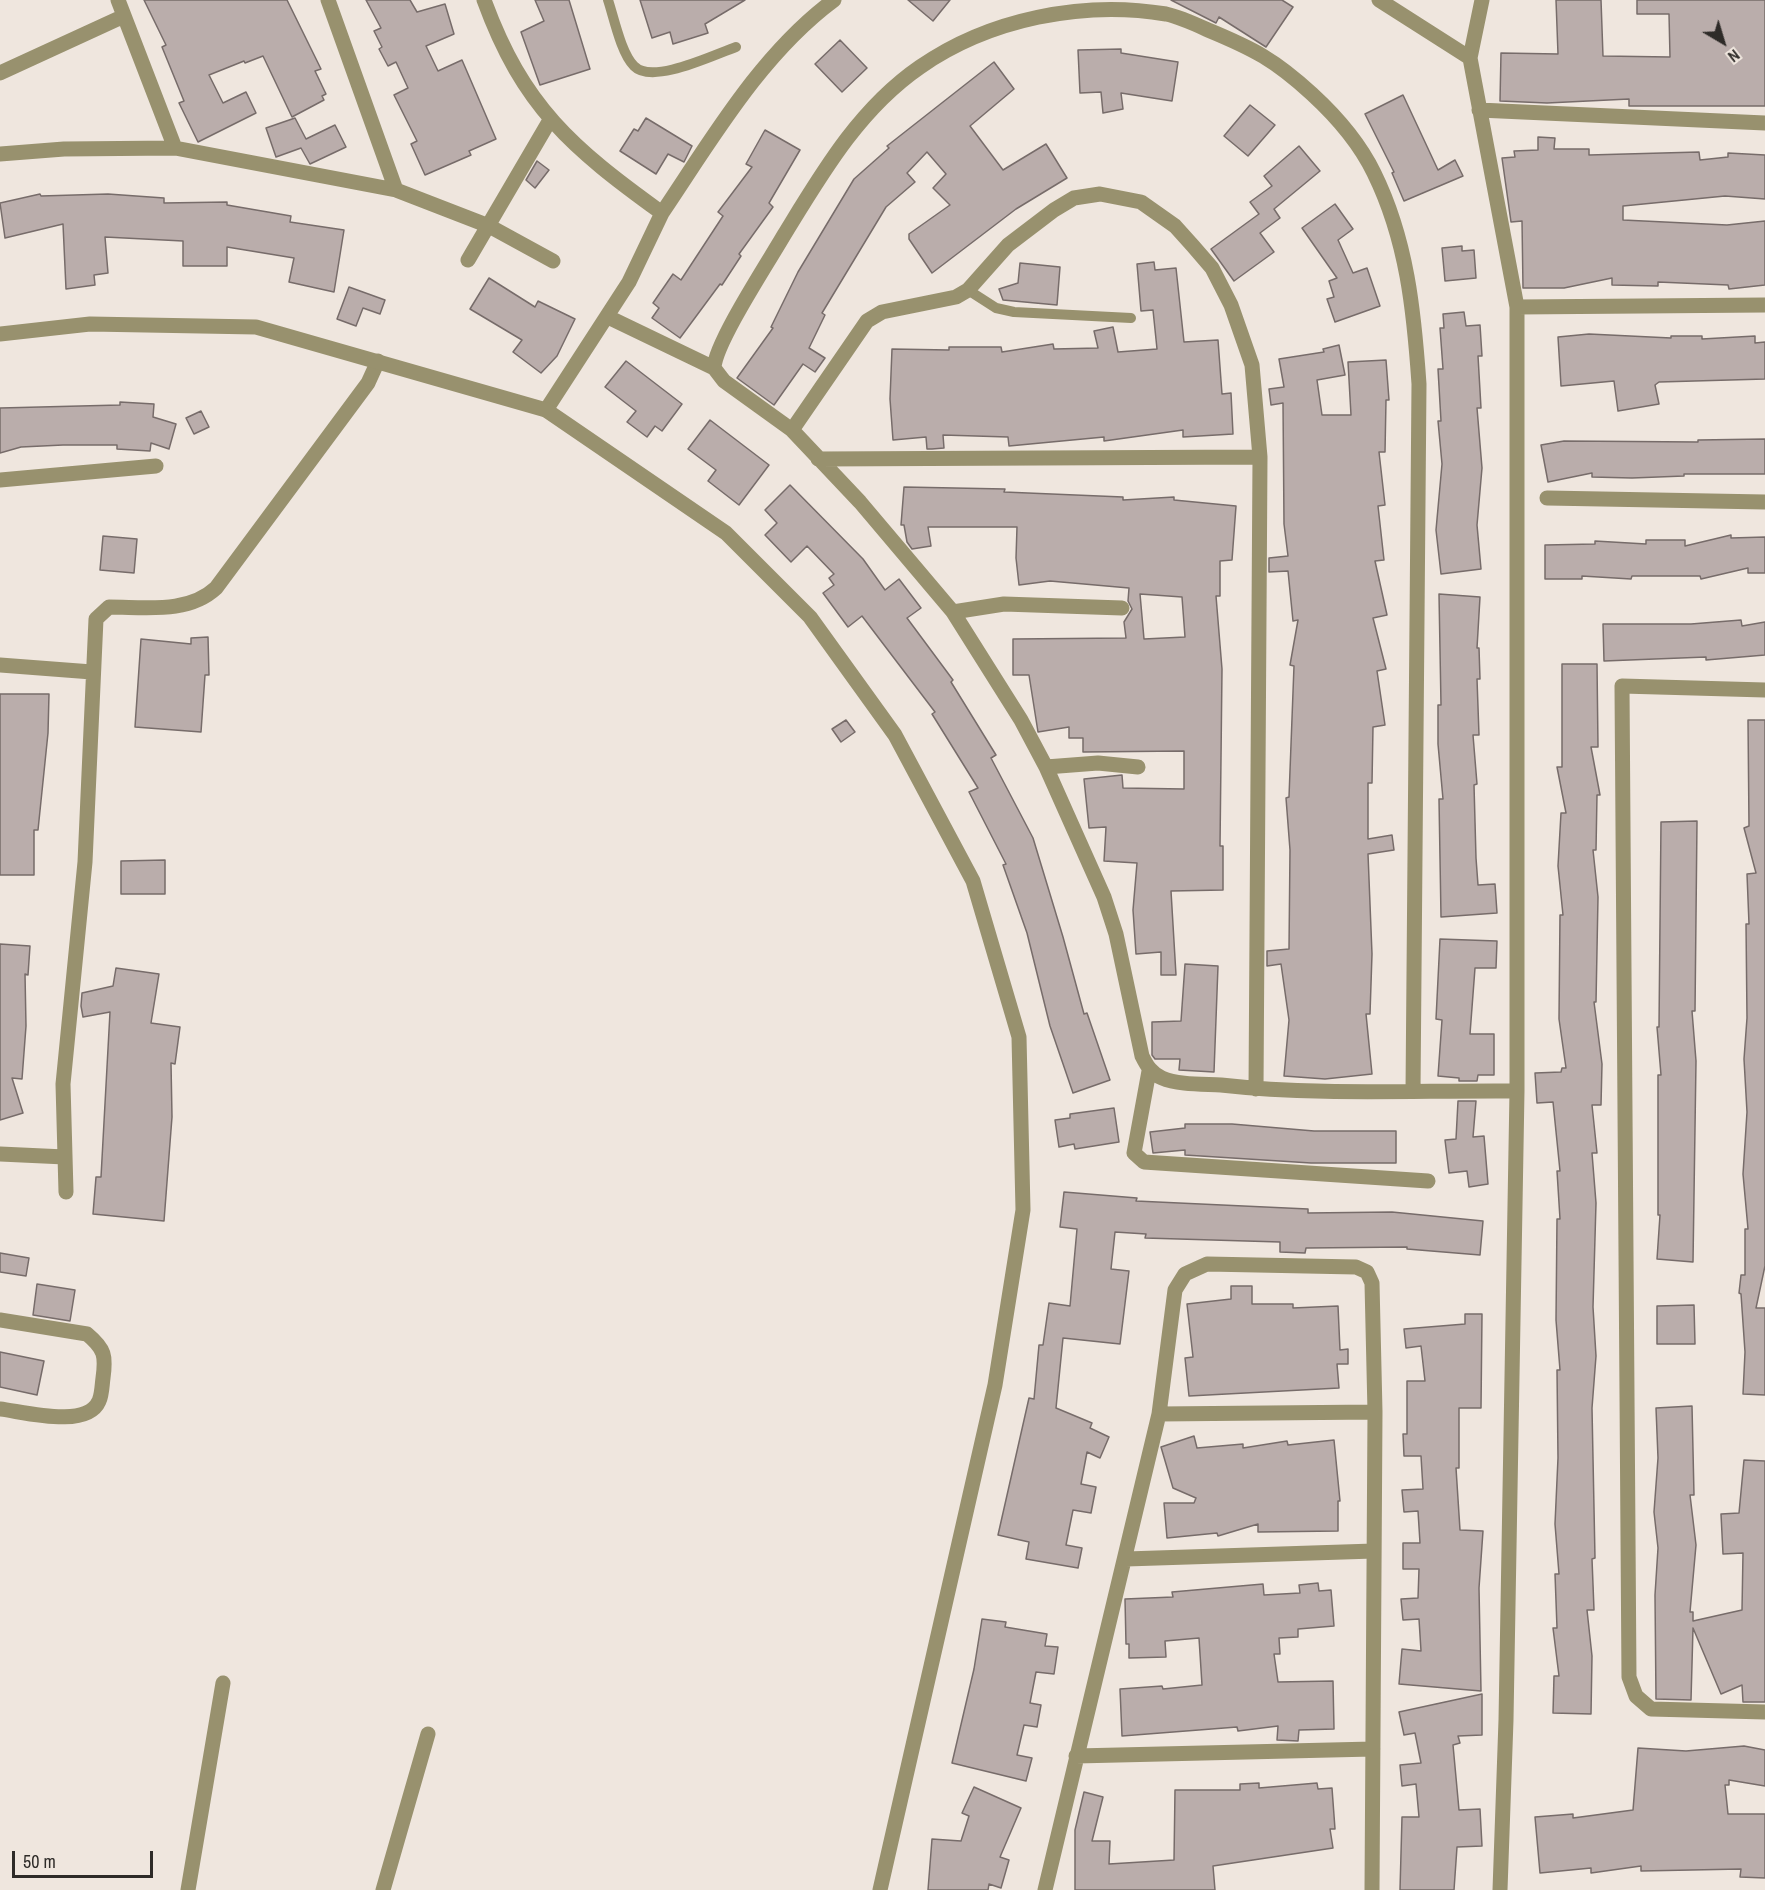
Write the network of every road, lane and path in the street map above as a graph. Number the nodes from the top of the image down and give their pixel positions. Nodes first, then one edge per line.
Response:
1 (118, 0) edge
2 (328, 0) edge
3 (484, 0) edge
4 (608, 0) edge
5 (834, 0) edge
6 (1379, 0) edge
7 (1482, 0) edge
8 (124, 16) junction
9 (736, 47) dead end
10 (1470, 58) junction
11 (0, 73) edge
12 (1479, 110) junction
13 (550, 120) junction
14 (1765, 123) edge
15 (175, 148) junction
16 (0, 154) edge
17 (396, 190) junction
18 (662, 213) junction
19 (489, 226) junction
20 (468, 260) dead end
21 (553, 261) dead end
22 (968, 290) junction
23 (1765, 305) edge
24 (1517, 307) junction
25 (608, 317) junction
26 (1131, 318) dead end
27 (0, 334) edge
28 (378, 361) junction
29 (714, 368) junction
30 (546, 410) junction
31 (792, 430) junction
32 (1260, 457) junction
33 (818, 459) junction
34 (156, 466) dead end
35 (0, 480) edge
36 (1547, 498) dead end
37 (1765, 502) edge
38 (1122, 608) dead end
39 (953, 612) junction
40 (0, 665) edge
41 (92, 672) junction
42 (1765, 690) edge
43 (1046, 767) junction
44 (1138, 767) dead end
45 (1149, 1071) junction
46 (1256, 1089) junction
47 (1413, 1090) junction
48 (1517, 1091) junction
49 (0, 1154) edge
50 (65, 1158) junction
51 (1428, 1181) dead end
52 (66, 1192) dead end
53 (0, 1320) edge
54 (0, 1409) edge
55 (1376, 1412) junction
56 (1159, 1414) junction
57 (1374, 1551) junction
58 (1126, 1559) junction
59 (223, 1683) dead end
60 (1765, 1712) edge
61 (428, 1734) dead end
62 (1373, 1749) junction
63 (1076, 1756) junction
64 (188, 1890) edge
65 (383, 1890) edge
66 (880, 1890) edge
67 (1045, 1890) edge
68 (1372, 1890) edge
69 (1500, 1890) edge

1 - 8 street
2 - 17 street
3 - 13 street
4 - 9 lane
5 - 18 street
6 - 10 street
7 - 10 street
8 - 11 street
8 - 15 street
10 - 12 street
12 - 14 street
12 - 24 street
13 - 18 street
13 - 19 street
15 - 16 street
15 - 17 street
17 - 19 street
18 - 25 street
19 - 20 street
19 - 21 street
22 - 26 lane
22 - 31 street
22 - 32 street
23 - 24 street
24 - 48 street
25 - 29 street
25 - 30 street
27 - 28 street
28 - 30 street
28 - 41 street
29 - 31 street
29 - 47 street
30 - 66 street
31 - 33 street
32 - 33 street
32 - 46 street
33 - 39 street
34 - 35 street
36 - 37 street
38 - 39 street
39 - 43 street
40 - 41 street
41 - 50 street
42 - 60 street
43 - 44 street
43 - 45 street
45 - 46 street
45 - 51 street
46 - 47 street
47 - 48 street
48 - 69 street
49 - 50 street
50 - 52 street
53 - 54 street
55 - 56 street
55 - 56 street
55 - 57 street
56 - 58 street
57 - 58 street
57 - 62 street
58 - 63 street
59 - 64 street
61 - 65 street
62 - 63 street
62 - 68 street
63 - 67 street

